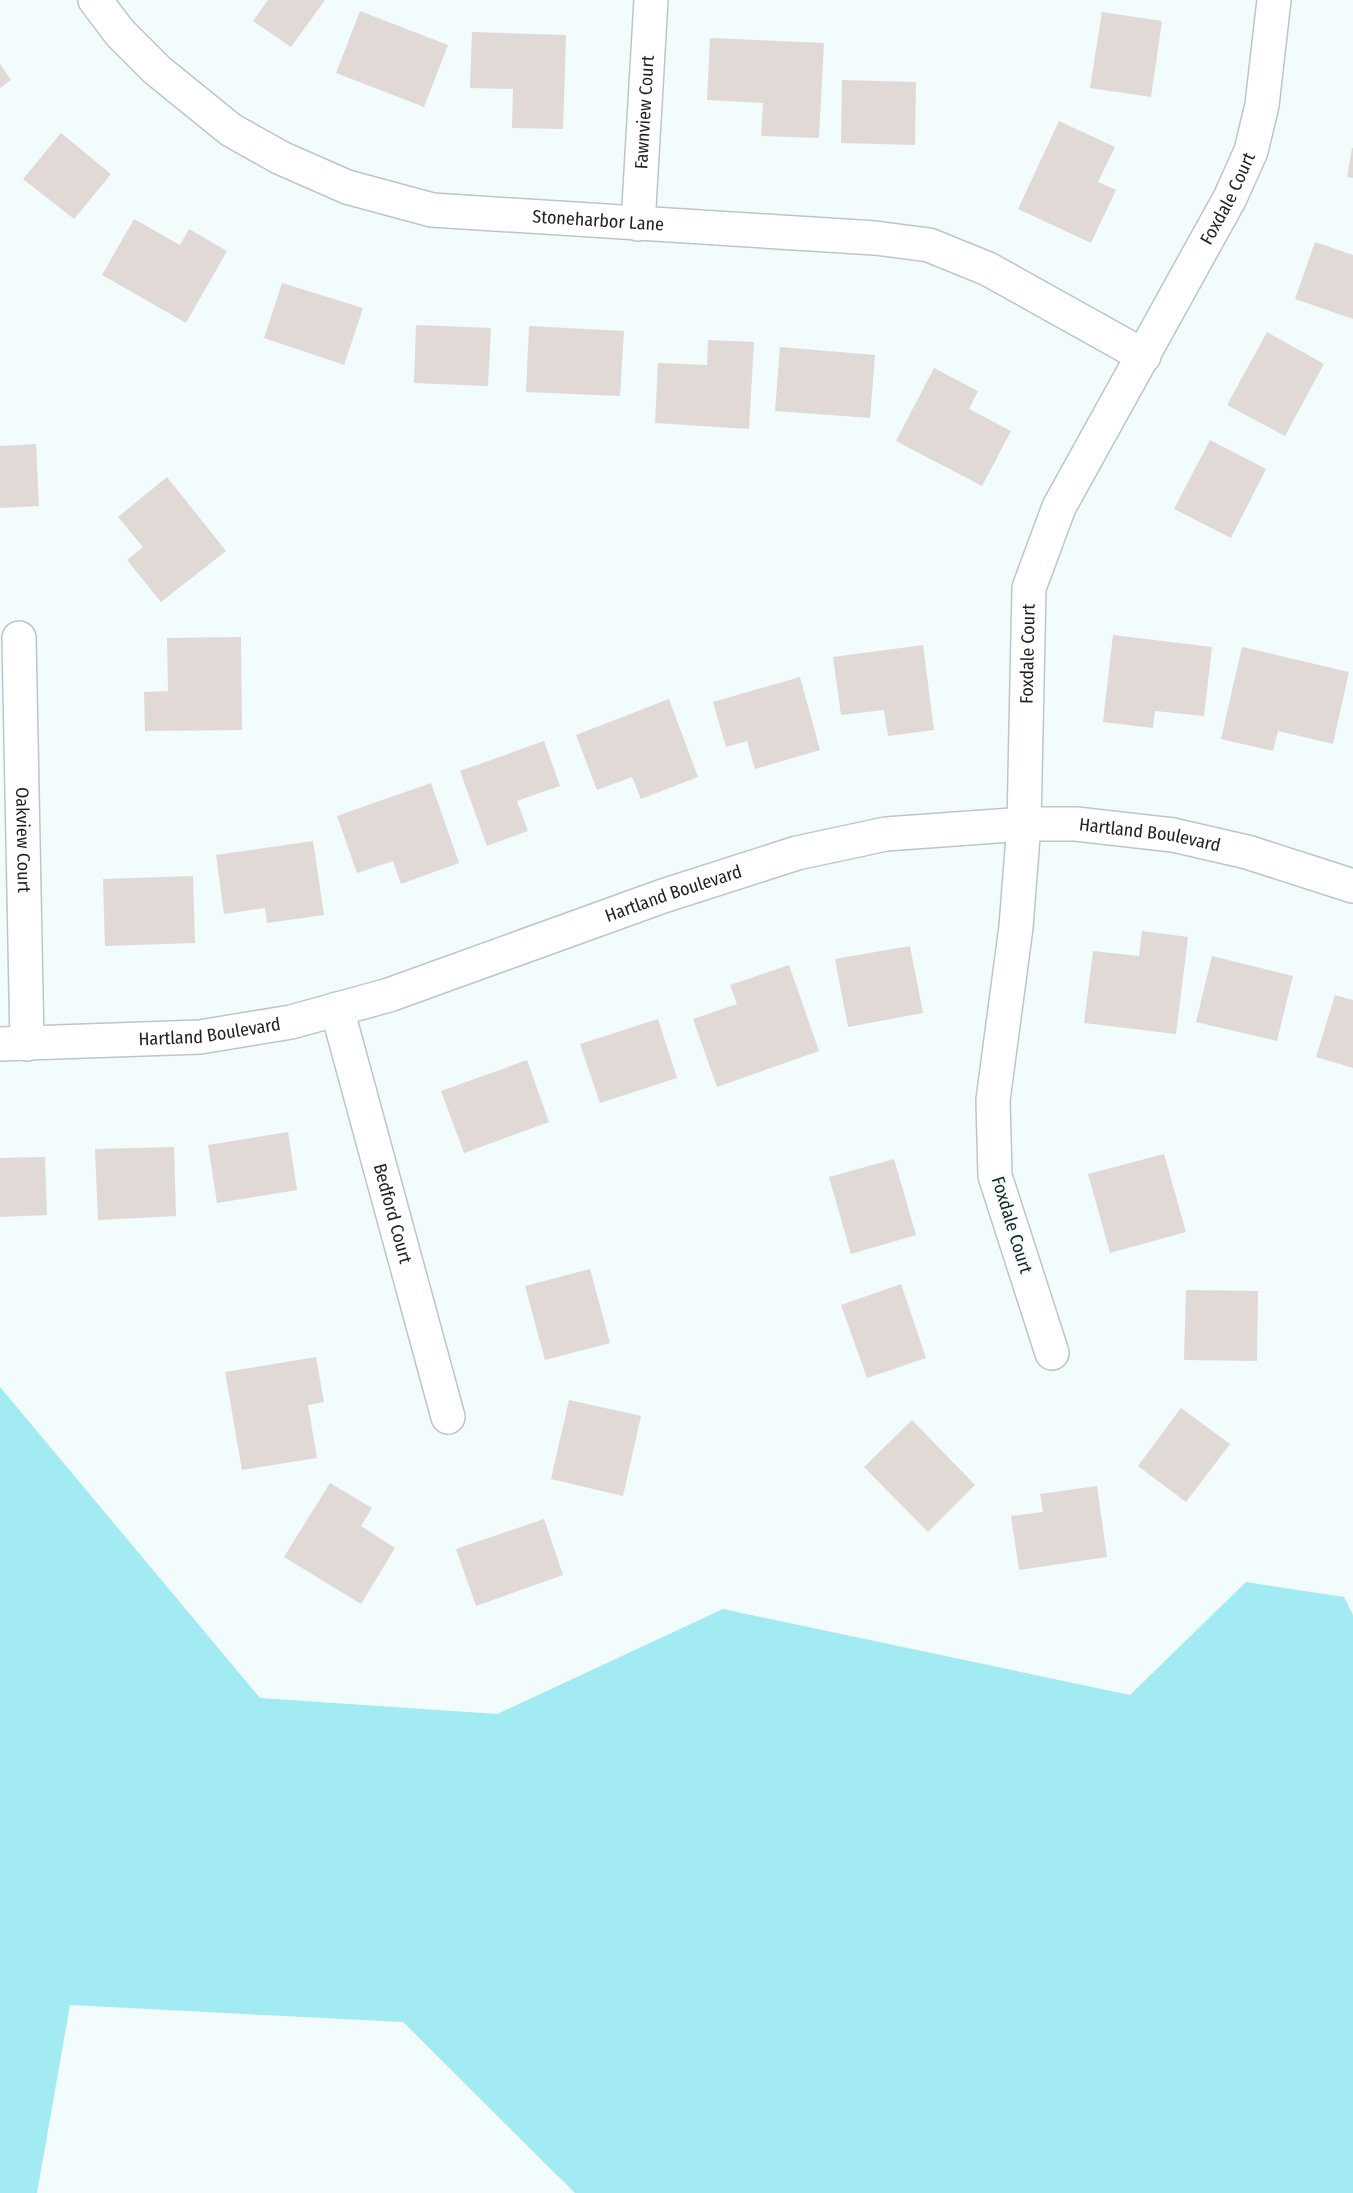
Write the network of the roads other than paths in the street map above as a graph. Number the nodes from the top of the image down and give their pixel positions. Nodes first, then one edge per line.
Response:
1 (95, 0) edge
2 (651, 0) edge
3 (1274, 0) edge
4 (638, 224) junction
5 (1144, 356) junction
6 (19, 638) dead end
7 (1024, 824) junction
8 (1353, 886) edge
9 (337, 1010) junction
10 (13, 1044) edge
11 (1052, 1353) dead end
12 (448, 1417) dead end

1 - 4 street, Stoneharbor Lane
2 - 4 street, Fawnview Court
3 - 5 street, Foxdale Court
4 - 5 street, Stoneharbor Lane
5 - 7 street, Foxdale Court
6 - 10 street, Oakview Court
7 - 8 street, Hartland Boulevard
7 - 9 street, Hartland Boulevard
7 - 11 street, Foxdale Court
9 - 10 street, Hartland Boulevard
9 - 12 street, Bedford Court

